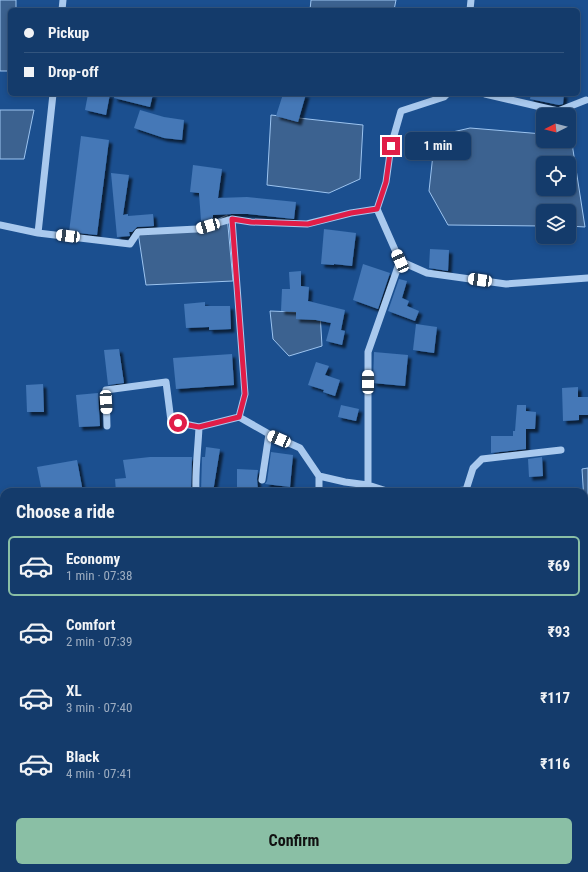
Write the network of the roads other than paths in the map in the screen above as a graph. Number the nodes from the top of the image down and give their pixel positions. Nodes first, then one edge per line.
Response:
1 (53, 96) edge
2 (445, 96) edge
3 (493, 96) edge
4 (587, 101) edge
5 (377, 209) junction
6 (232, 219) junction
7 (0, 225) edge
8 (38, 233) junction
9 (400, 261) junction
10 (588, 278) edge
11 (239, 417) junction
12 (107, 426) dead end
13 (199, 427) junction
14 (269, 434) junction
15 (561, 450) dead end
16 (319, 476) junction
17 (262, 480) dead end
18 (368, 485) junction
19 (196, 488) edge
20 (319, 488) edge
21 (377, 488) edge
22 (468, 488) edge

1 - 8 street
2 - 5 street
3 - 4 street
5 - 6 street
5 - 9 street
6 - 8 street
6 - 11 street
7 - 8 street
9 - 10 street
9 - 18 street
11 - 13 street
11 - 14 street
12 - 13 street
13 - 19 street
14 - 16 street
14 - 17 street
15 - 22 street
16 - 18 street
16 - 20 street
18 - 21 street

